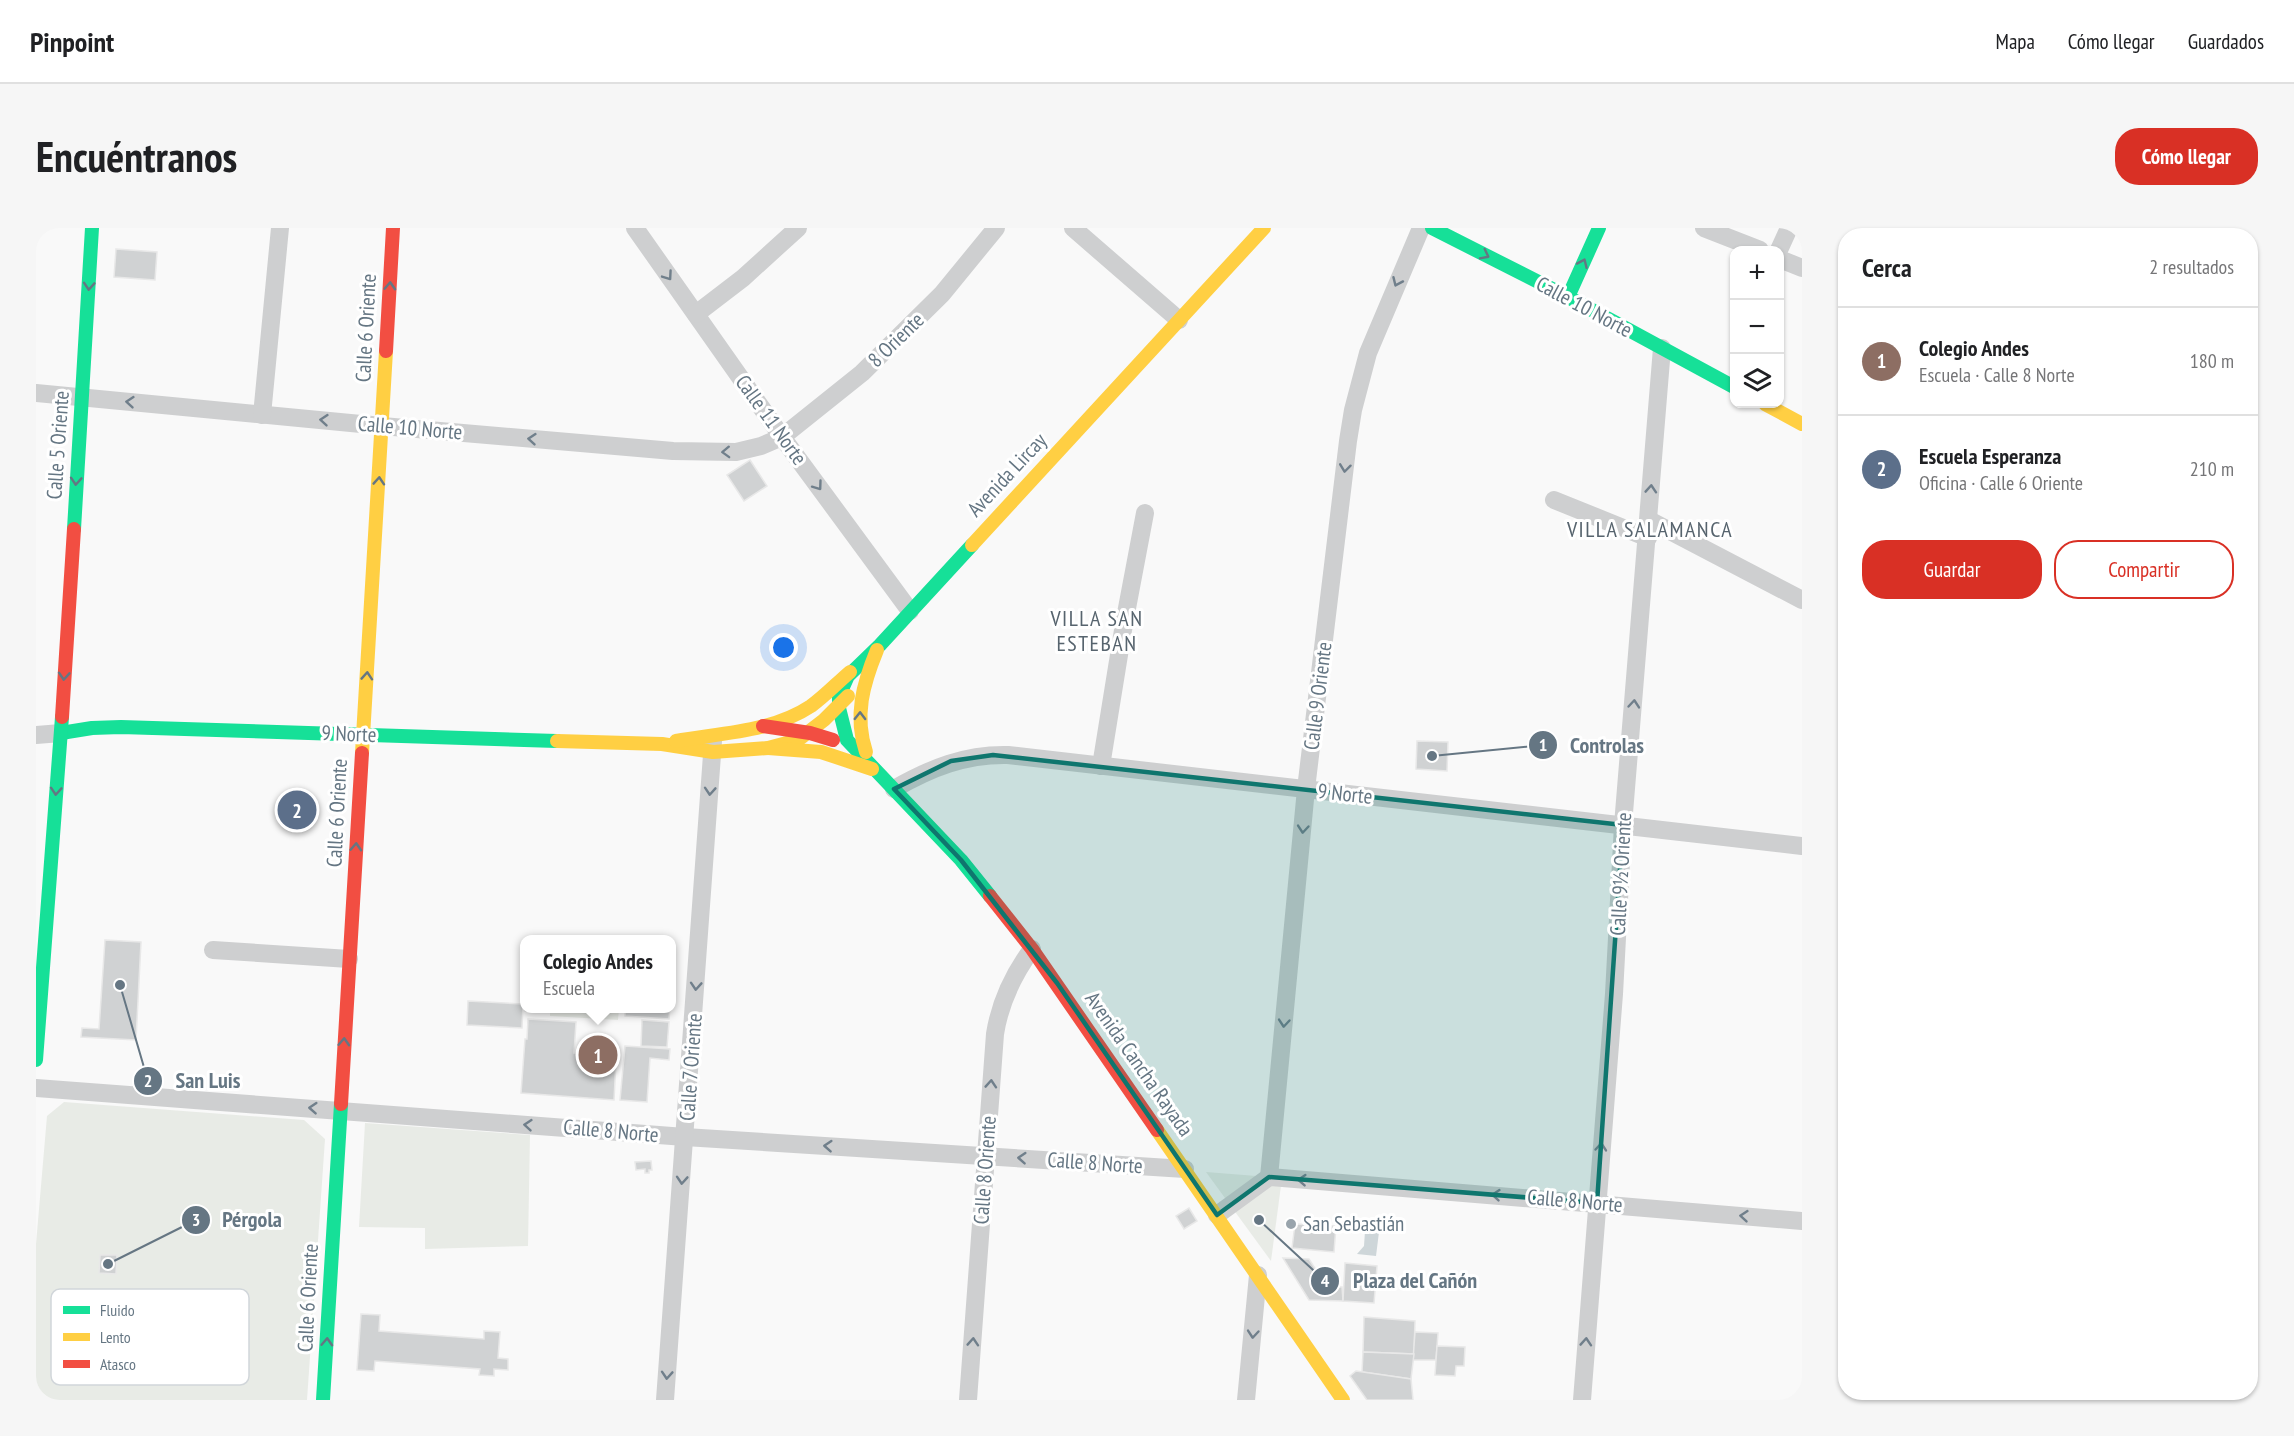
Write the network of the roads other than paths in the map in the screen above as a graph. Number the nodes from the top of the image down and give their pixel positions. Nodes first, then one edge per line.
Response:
1 (92, 228) edge
2 (280, 228) edge
3 (393, 228) edge
4 (634, 228) edge
5 (798, 228) edge
6 (996, 228) edge
7 (1073, 228) edge
8 (1264, 228) edge
9 (1421, 228) edge
10 (1432, 228) edge
11 (1599, 228) edge
12 (1704, 228) edge
13 (1789, 228) edge
14 (1750, 246) edge
15 (1781, 246) edge
16 (1784, 261) edge
17 (1802, 268) edge
18 (1568, 297) junction
19 (696, 314) junction
20 (1179, 320) junction
21 (1662, 348) junction
22 (1730, 385) edge
23 (36, 393) edge
24 (82, 398) junction
25 (1773, 408) edge
26 (262, 415) junction
27 (1802, 423) edge
28 (382, 426) junction
29 (782, 437) junction
30 (1554, 500) dead end
31 (1146, 513) dead end
32 (1648, 529) junction
33 (1802, 600) edge
34 (910, 611) junction
35 (880, 645) junction
36 (850, 672) junction
37 (866, 676) junction
38 (838, 706) junction
39 (763, 726) junction
40 (61, 733) junction
41 (714, 733) junction
42 (810, 733) junction
43 (363, 734) junction
44 (36, 735) edge
45 (662, 744) junction
46 (768, 748) junction
47 (856, 750) junction
48 (712, 752) junction
49 (1101, 766) junction
50 (876, 771) junction
51 (894, 789) junction
52 (1306, 789) junction
53 (1623, 825) junction
54 (1802, 846) edge
55 (1032, 949) junction
56 (213, 950) dead end
57 (349, 959) junction
58 (36, 1060) edge
59 (36, 1088) edge
60 (340, 1110) junction
61 (686, 1137) junction
62 (986, 1156) junction
63 (1185, 1169) junction
64 (1269, 1177) junction
65 (1596, 1203) junction
66 (1217, 1215) junction
67 (1802, 1221) edge
68 (1258, 1275) junction
69 (323, 1400) edge
70 (665, 1400) edge
71 (968, 1400) edge
72 (1246, 1400) edge
73 (1343, 1400) edge
74 (1582, 1400) edge

1 -> 24 main road, Calle 5 Oriente
2 - 26 street
28 -> 3 main road, Calle 6 Oriente
4 -> 19 street, Calle 11 Norte
5 - 19 street
6 - 29 street, 8 Oriente
7 - 20 street
8 - 20 main road, Avenida Lircay
9 -> 52 street, Calle 9 Oriente
10 -> 18 main road, Calle 10 Norte
18 -> 11 main road
12 - 14 street
13 - 15 street
16 - 17 street
18 - 21 main road, Calle 10 Norte
19 - 29 street, Calle 11 Norte
20 - 34 main road, Avenida Lircay
21 - 22 main road, Calle 10 Norte
32 -> 21 street, Calle 9½ Oriente
23 - 24 street, Calle 10 Norte
26 -> 24 street, Calle 10 Norte
24 -> 40 main road, Calle 5 Oriente
25 - 27 main road
28 -> 26 street, Calle 10 Norte
29 -> 28 street, Calle 10 Norte
43 -> 28 main road, Calle 6 Oriente
29 -> 34 street, Calle 11 Norte
30 - 32 street
31 - 49 street
32 - 33 street
53 -> 32 street, Calle 9½ Oriente
34 - 35 main road, Avenida Lircay
35 - 36 main road, Avenida Lircay
35 - 37 main road, Avenida Cancha Rayada
36 - 38 main road, Avenida Cancha Rayada
36 - 39 main road, Avenida Lircay
37 - 38 main road
50 -> 37 main road, Avenida Cancha Rayada
38 - 42 main road
38 - 47 main road, Avenida Cancha Rayada
39 - 41 main road, 9 Norte
39 - 42 main road
40 - 43 main road, 9 Norte
40 - 44 street, 9 Norte
40 -> 58 main road, Calle 5 Oriente
41 - 45 main road, 9 Norte
41 - 48 street, Calle 7 Oriente
42 - 46 main road
42 - 47 main road
43 - 45 main road, 9 Norte
57 -> 43 main road, Calle 6 Oriente
45 - 48 main road, 9 Norte
46 - 48 main road, 9 Norte
46 - 50 main road
47 - 50 main road, Avenida Cancha Rayada
48 -> 61 street, Calle 7 Oriente
49 - 51 street, 9 Norte
49 - 52 street, 9 Norte
50 - 51 main road, Avenida Cancha Rayada
51 - 55 main road, Avenida Cancha Rayada
52 - 53 street, 9 Norte
52 -> 64 street, Calle 9 Oriente
53 - 54 street, 9 Norte
65 -> 53 street, Calle 9½ Oriente
62 -> 55 street, Calle 8 Oriente
55 - 63 main road, Avenida Cancha Rayada
56 - 57 street
60 -> 57 main road, Calle 6 Oriente
60 -> 59 street, Calle 8 Norte
61 -> 60 street, Calle 8 Norte
69 -> 60 main road, Calle 6 Oriente
62 -> 61 street, Calle 8 Norte
61 -> 70 street, Calle 7 Oriente
63 -> 62 street, Calle 8 Norte
71 -> 62 street, Calle 8 Oriente
63 - 66 main road, Avenida Cancha Rayada
65 -> 64 street, Calle 8 Norte
64 - 66 street
67 -> 65 street, Calle 8 Norte
74 -> 65 street, Calle 9½ Oriente
66 - 68 main road, Avenida Cancha Rayada
68 -> 72 street
68 - 73 main road, Avenida Cancha Rayada

